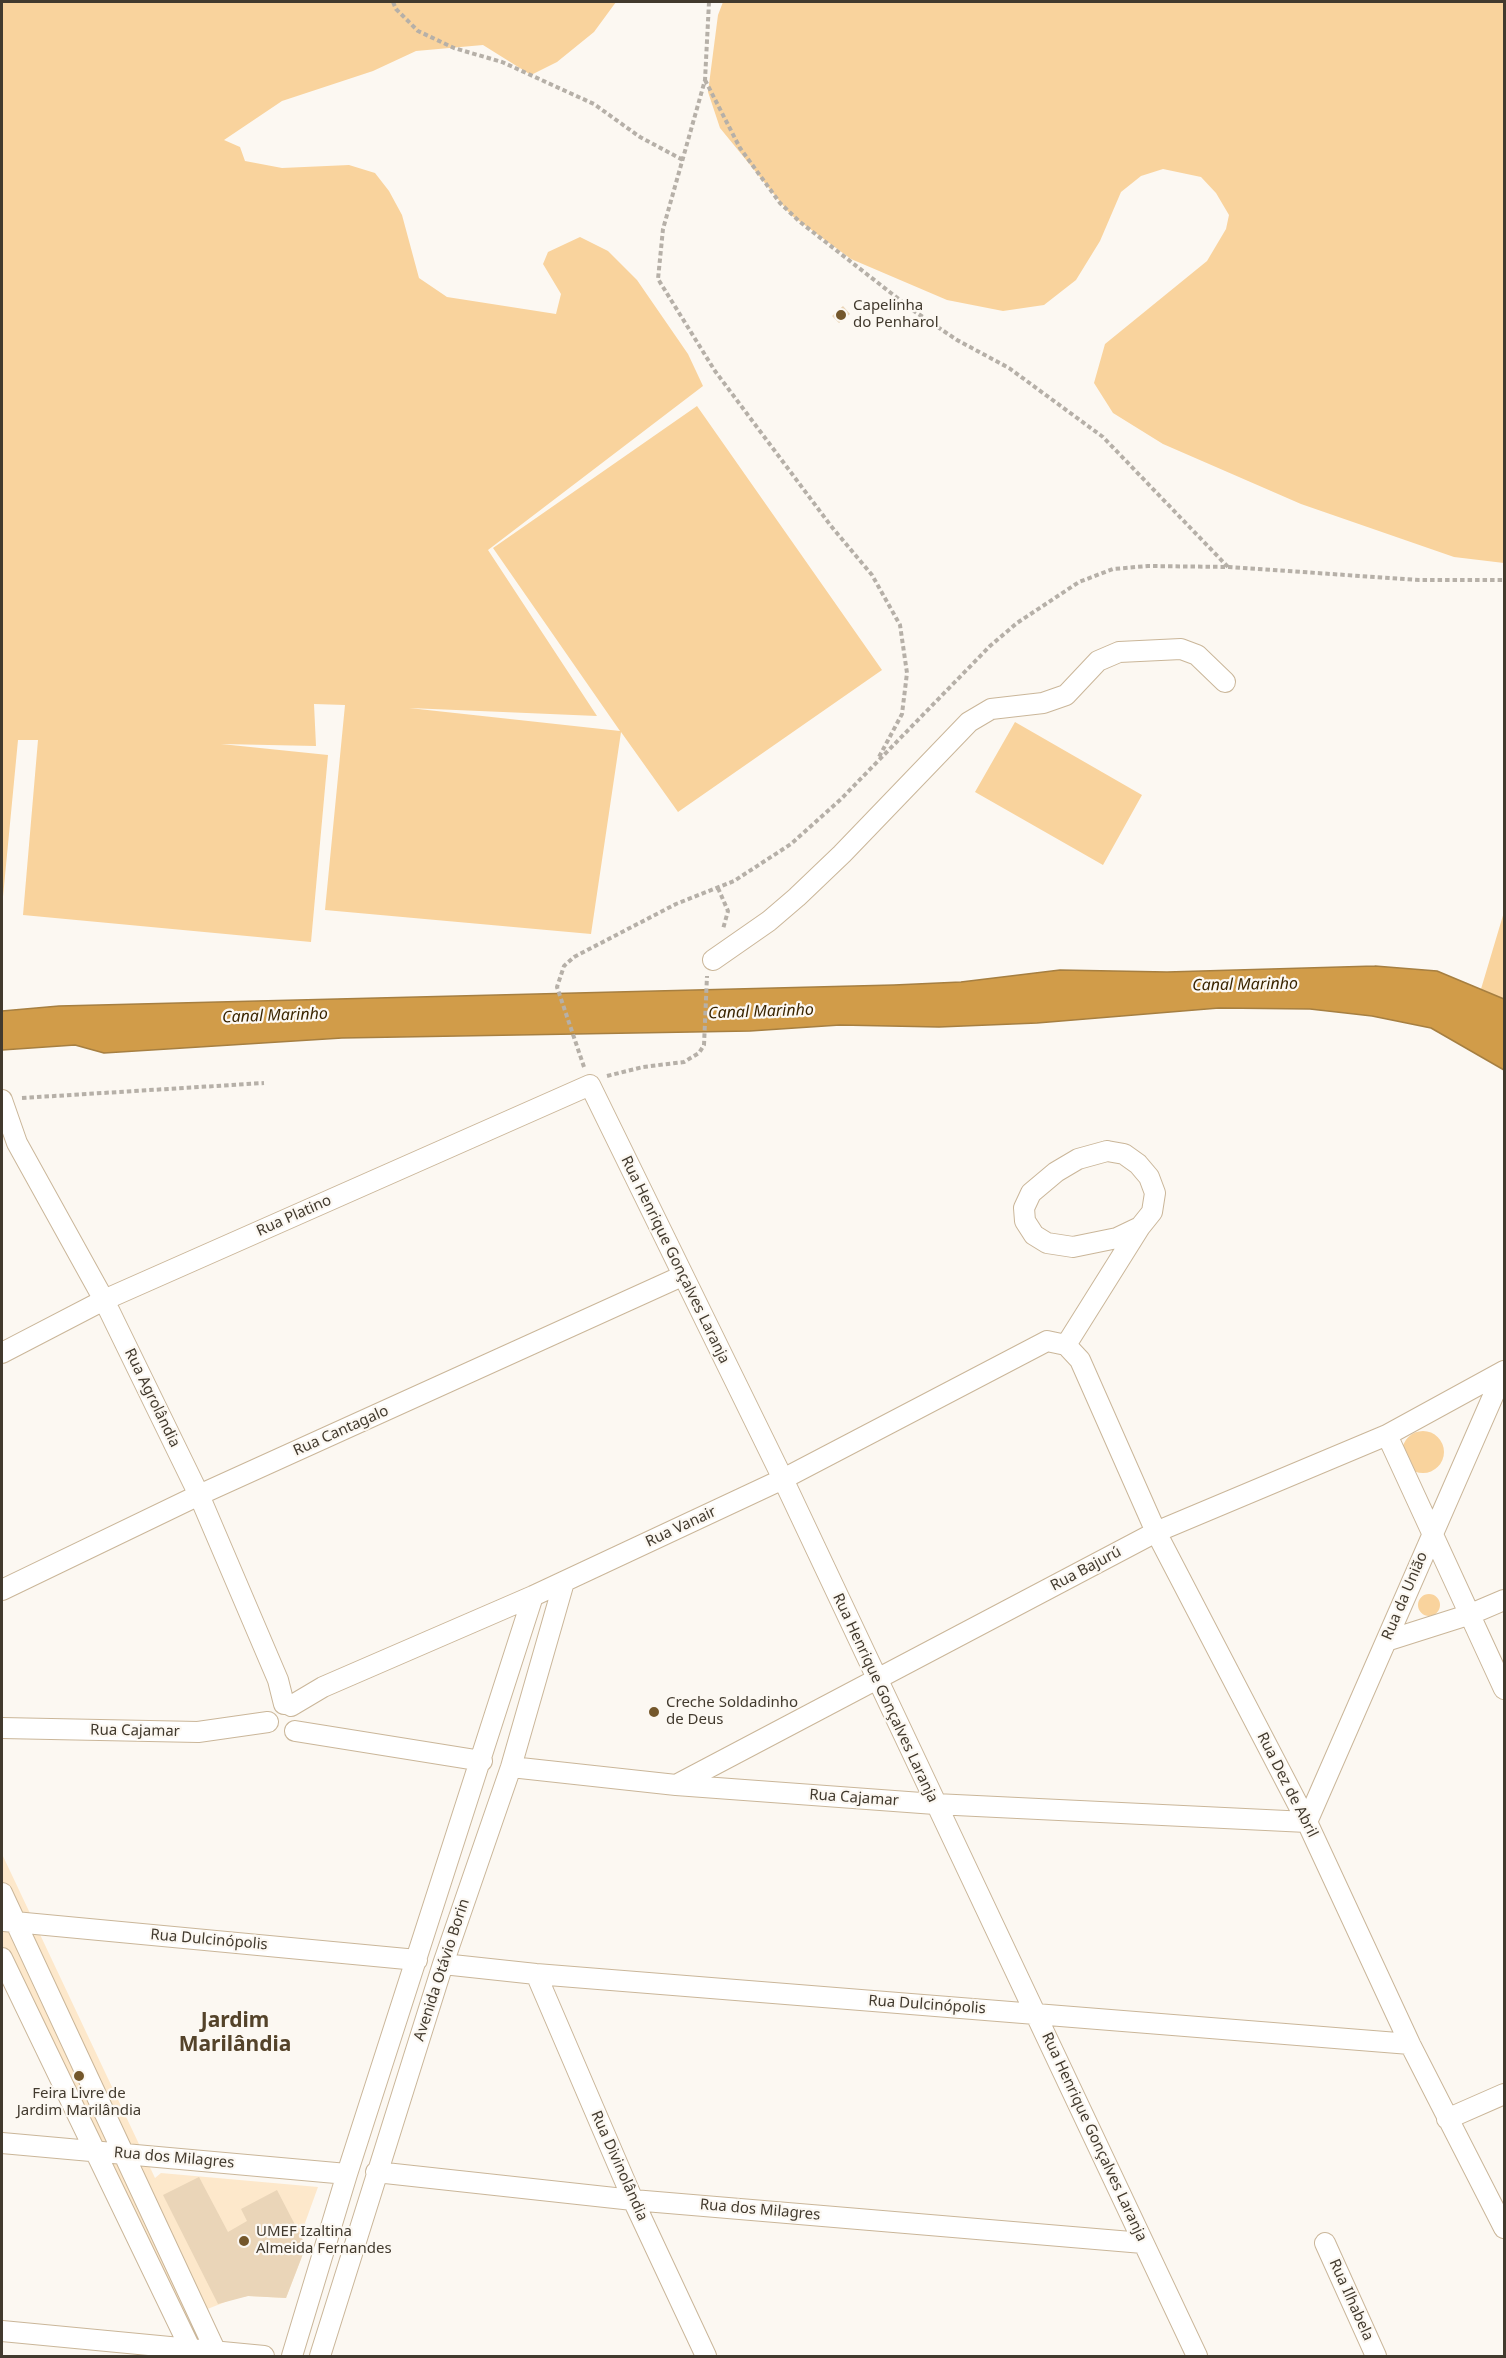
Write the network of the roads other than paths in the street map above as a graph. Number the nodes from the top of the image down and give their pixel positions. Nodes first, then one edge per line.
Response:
1 (1224, 682) dead end
2 (713, 960) dead end
3 (590, 1085) joint
4 (8, 1099) edge
5 (9, 1147) edge
6 (1140, 1227) junction
7 (682, 1276) junction
8 (104, 1300) junction
9 (1066, 1345) junction
10 (2, 1353) edge
11 (1504, 1371) edge
12 (1387, 1435) junction
13 (783, 1479) junction
14 (199, 1495) junction
15 (1433, 1531) junction
16 (1156, 1532) junction
17 (564, 1582) junction
18 (2, 1590) edge
19 (533, 1596) junction
20 (1504, 1600) edge
21 (1471, 1614) junction
22 (1386, 1641) junction
23 (877, 1680) junction
24 (1504, 1689) edge
25 (288, 1705) junction
26 (267, 1722) junction
27 (2, 1728) edge
28 (295, 1731) junction
29 (482, 1761) junction
30 (511, 1767) junction
31 (676, 1785) junction
32 (934, 1804) junction
33 (1306, 1822) junction
34 (2, 1893) edge
35 (9, 1921) edge
36 (2, 1958) edge
37 (417, 1960) junction
38 (443, 1964) junction
39 (536, 1974) junction
40 (1036, 2013) junction
41 (1410, 2044) junction
42 (1504, 2094) edge
43 (1447, 2119) junction
44 (2, 2143) edge
45 (96, 2151) junction
46 (124, 2154) junction
47 (376, 2172) junction
48 (347, 2174) junction
49 (633, 2200) junction
50 (1504, 2228) edge
51 (1143, 2243) junction
52 (1325, 2243) dead end
53 (2, 2331) edge
54 (179, 2352) edge
55 (216, 2352) junction
56 (264, 2356) edge
57 (292, 2356) edge
58 (320, 2356) edge
59 (706, 2356) edge
60 (1197, 2356) edge
61 (1376, 2356) edge

1 - 2 street
3 - 7 street, Rua Henrique Gonçalves Laranja
3 - 8 street, Rua Platino
4 - 5 street, Rua Agrolândia
5 - 8 street, Rua Agrolândia
6 - 6 street
6 - 9 street
7 - 13 street, Rua Henrique Gonçalves Laranja
7 - 14 street, Rua Cantagalo
8 - 10 street, Rua Platino
8 - 14 street, Rua Agrolândia
9 - 13 street, Rua Vanair
9 - 16 street, Rua Dez de Abril
11 - 12 street, Rua Bajurú
11 - 15 street, Rua da União
12 - 15 street
12 - 16 street, Rua Bajurú
13 - 17 street, Rua Vanair
13 - 23 street, Rua Henrique Gonçalves Laranja
14 - 18 street, Rua Cantagalo
14 - 25 street, Rua Agrolândia
15 - 21 street
15 - 22 street, Rua da União
16 - 23 street, Rua Bajurú
16 - 33 street, Rua Dez de Abril
17 - 19 street, Rua Vanair
17 - 30 street, Avenida Otávio Borin
19 - 25 street, Rua Vanair
19 - 29 street, Avenida Otávio Borin
20 - 21 street
21 - 22 street
21 - 24 street
22 - 33 street, Rua da União
23 - 31 street, Rua Bajurú
23 - 32 street, Rua Henrique Gonçalves Laranja
25 - 26 street
25 - 28 street
26 - 27 street, Rua Cajamar
26 - 28 street
28 - 29 street
29 - 37 street, Avenida Otávio Borin
30 - 31 street, Rua Cajamar
30 - 38 street, Avenida Otávio Borin
31 - 32 street, Rua Cajamar
32 - 33 street, Rua Cajamar
32 - 40 street, Rua Henrique Gonçalves Laranja
33 - 41 street, Rua Dez de Abril
34 - 35 street
35 - 37 street, Rua Dulcinópolis
35 - 46 street
36 - 45 street
37 - 48 street, Avenida Otávio Borin
38 - 39 street, Rua Dulcinópolis
38 - 47 street, Avenida Otávio Borin
39 - 40 street, Rua Dulcinópolis
39 - 49 street, Rua Divinolândia
40 - 41 street, Rua Dulcinópolis
40 - 51 street, Rua Henrique Gonçalves Laranja
41 - 43 street, Rua Dez de Abril
42 - 43 street
43 - 50 street, Rua Dez de Abril
44 - 45 street, Rua dos Milagres
45 - 46 street, Rua dos Milagres
45 - 54 street
46 - 48 street, Rua dos Milagres
46 - 55 street
47 - 49 street, Rua dos Milagres
47 - 58 street, Avenida Otávio Borin
48 - 57 street, Avenida Otávio Borin
49 - 51 street, Rua dos Milagres
49 - 59 street, Rua Divinolândia
51 - 60 street, Rua Henrique Gonçalves Laranja
52 - 61 street, Rua Ilhabela
53 - 54 street
54 - 55 street
55 - 56 street

